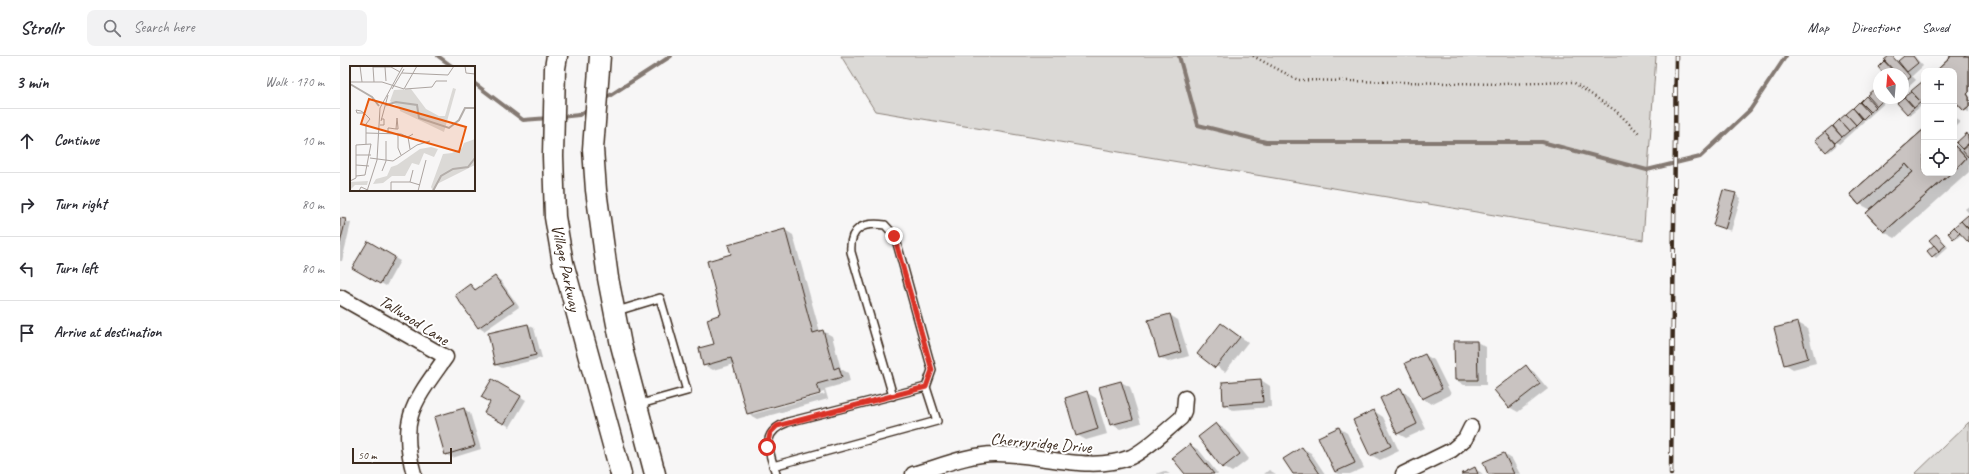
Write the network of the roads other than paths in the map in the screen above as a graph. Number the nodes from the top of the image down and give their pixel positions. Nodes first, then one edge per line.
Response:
1 (557, 56) edge
2 (600, 56) edge
3 (340, 297) edge
4 (614, 311) junction
5 (926, 387) junction
6 (894, 396) junction
7 (1185, 398) dead end
8 (637, 405) junction
9 (1471, 427) dead end
10 (773, 466) junction
11 (949, 469) edge
12 (1118, 469) edge
13 (414, 474) edge
14 (621, 474) edge
15 (655, 474) edge
16 (776, 474) edge
17 (913, 474) edge
18 (1403, 474) edge

1 - 14 main road, Village Parkway
2 - 4 main road
3 - 13 street, Tallwood Lane
4 - 8 main road
4 - 8 lane
5 - 6 lane
5 - 6 lane
5 - 10 lane
6 - 10 lane
7 - 12 street, Cherryridge Drive
8 - 15 main road
9 - 18 street
10 - 16 lane
11 - 12 street, Cherryridge Drive
11 - 17 street, Cherryridge Drive

